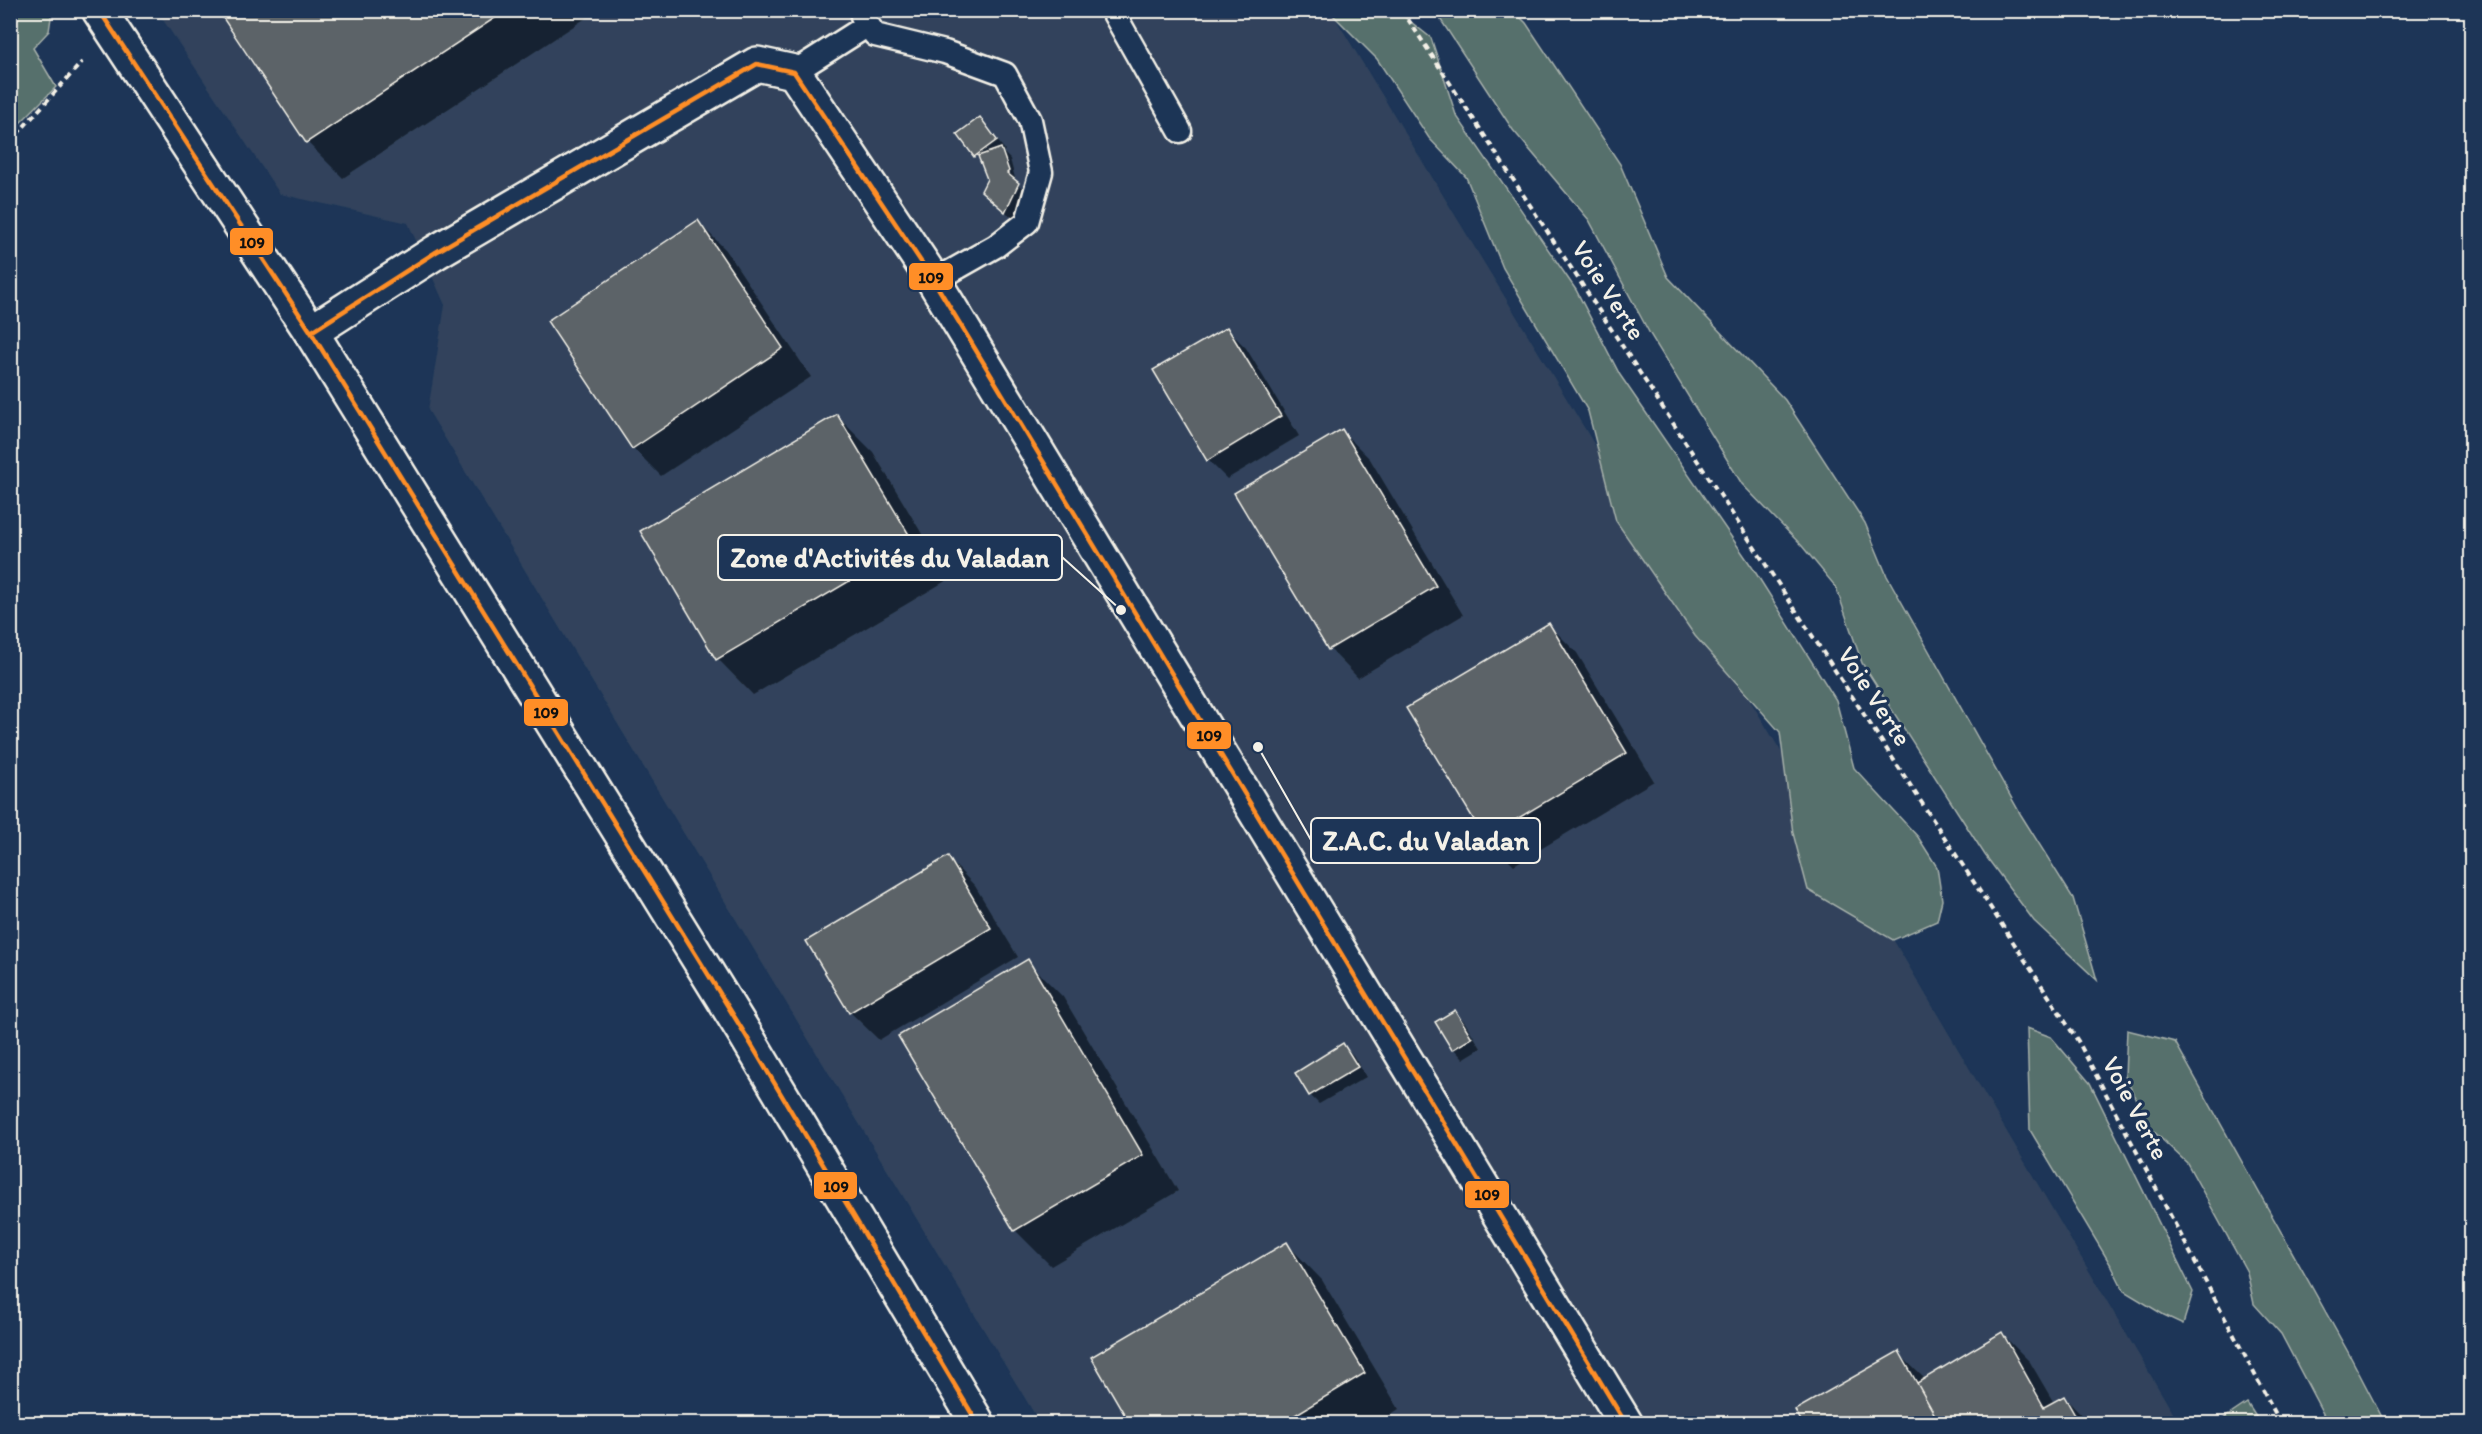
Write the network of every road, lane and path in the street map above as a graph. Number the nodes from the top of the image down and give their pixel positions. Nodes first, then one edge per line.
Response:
1 (1112, 10) edge
2 (1402, 10) edge
3 (864, 18) edge
4 (105, 20) edge
5 (794, 72) junction
6 (1180, 131) dead end
7 (10, 142) edge
8 (934, 281) junction
9 (310, 332) junction
10 (978, 1424) edge
11 (1626, 1424) edge
12 (2281, 1424) edge

1 - 6 lane
2 - 12 path, Voie Verte
3 - 5 lane
3 - 8 lane
4 - 7 path
4 - 9 street
5 - 8 street
5 - 9 street
8 - 11 street
9 - 10 street

